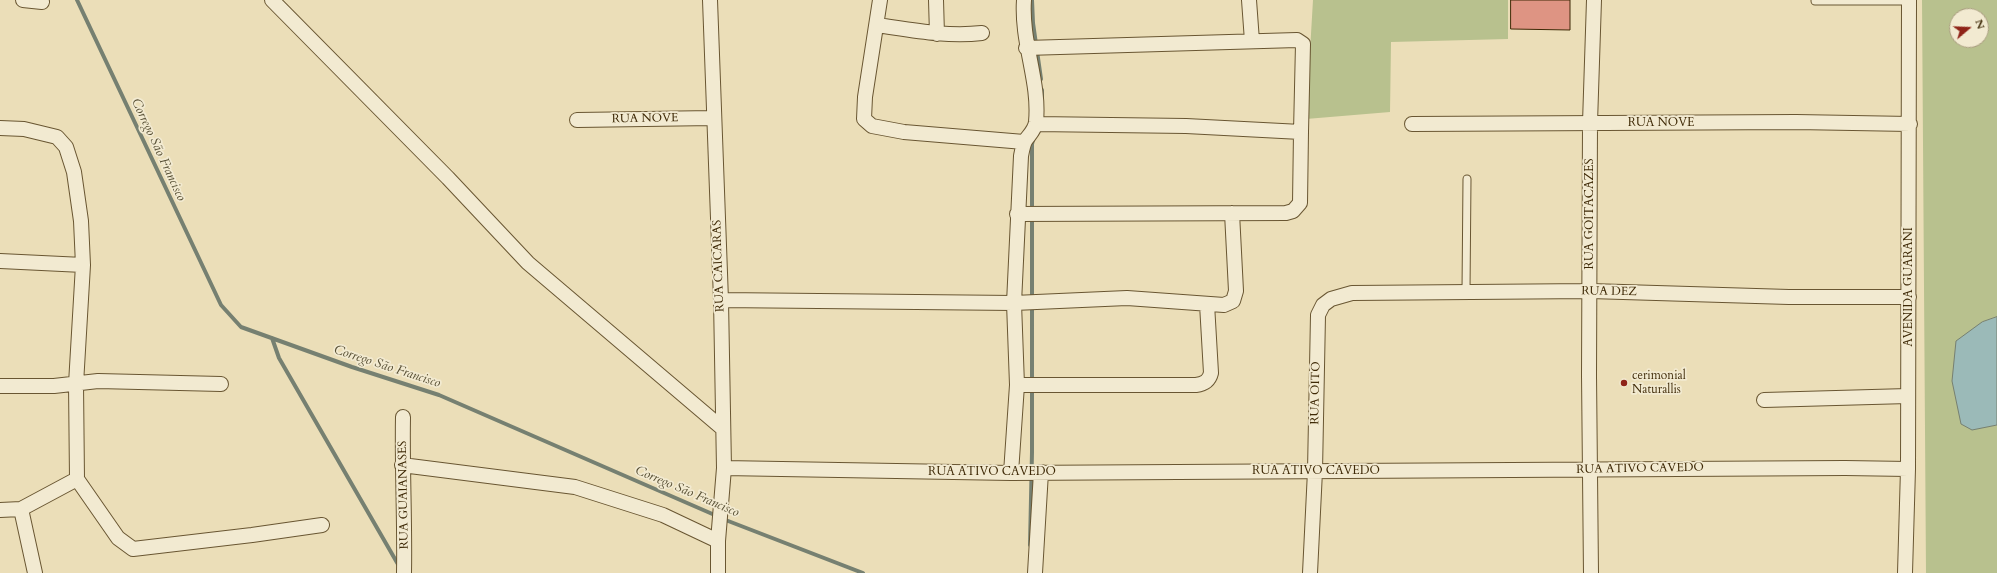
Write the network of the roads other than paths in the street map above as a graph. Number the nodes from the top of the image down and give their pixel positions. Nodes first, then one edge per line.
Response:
1 (24, 0) edge
2 (272, 0) edge
3 (710, 0) edge
4 (880, 0) edge
5 (936, 0) edge
6 (1024, 0) edge
7 (1249, 0) edge
8 (1594, 0) edge
9 (1909, 0) edge
10 (1815, 1) edge
11 (42, 2) dead end
12 (877, 25) junction
13 (982, 33) dead end
14 (937, 34) junction
15 (1252, 41) junction
16 (1026, 48) junction
17 (713, 118) junction
18 (577, 120) dead end
19 (1590, 123) junction
20 (1036, 124) junction
21 (1412, 124) dead end
22 (1910, 124) junction
23 (0, 128) edge
24 (1301, 132) junction
25 (1024, 142) junction
26 (1467, 179) dead end
27 (1232, 213) junction
28 (1017, 214) junction
29 (0, 261) edge
30 (83, 264) junction
31 (1466, 291) junction
32 (1590, 291) junction
33 (1909, 297) junction
34 (721, 300) junction
35 (1014, 303) junction
36 (1207, 304) junction
37 (1318, 315) joint
38 (76, 384) junction
39 (220, 384) dead end
40 (1017, 385) junction
41 (0, 386) edge
42 (1908, 396) junction
43 (1764, 400) dead end
44 (403, 417) dead end
45 (722, 428) junction
46 (402, 465) junction
47 (724, 468) junction
48 (1591, 469) junction
49 (1908, 469) junction
50 (1315, 471) junction
51 (1041, 472) junction
52 (1011, 473) junction
53 (77, 479) junction
54 (21, 509) junction
55 (0, 510) edge
56 (322, 524) dead end
57 (718, 536) junction
58 (35, 573) edge
59 (404, 573) edge
60 (718, 573) edge
61 (1035, 573) edge
62 (1310, 573) edge
63 (1591, 573) edge
64 (1905, 573) edge

1 - 11 street
2 - 45 street
3 - 17 street, RUA CAICARAS
4 - 12 street
5 - 14 street
6 - 16 street
7 - 15 street
8 - 19 street, RUA GOITACAZES
9 - 10 lane
9 - 22 street, AVENIDA GUARANI
12 - 14 street
12 - 25 street
13 - 14 street
15 - 16 street
15 - 24 street
16 - 20 street
17 - 18 street, RUA NOVE
17 - 34 street, RUA CAICARAS
19 - 21 street, RUA NOVE
19 - 22 street, RUA NOVE
19 - 32 street, RUA GOITACAZES
20 - 24 street
20 - 25 street
22 - 33 street, AVENIDA GUARANI
23 - 30 street
24 - 27 street
25 - 28 street
26 - 31 lane
27 - 28 street
27 - 36 street
28 - 35 street
29 - 30 street
30 - 38 street
31 - 32 street, RUA DEZ
31 - 37 street, RUA DEZ
32 - 33 street, RUA DEZ
32 - 48 street, RUA GOITACAZES
33 - 42 street, AVENIDA GUARANI
34 - 35 street
34 - 45 street, RUA CAICARAS
35 - 36 street
35 - 40 street
36 - 40 street
37 - 50 street, RUA OITO
38 - 39 street
38 - 41 street
38 - 53 street
40 - 52 street
42 - 43 street
42 - 49 street, AVENIDA GUARANI
44 - 46 street, RUA GUAIANASES
45 - 47 street, RUA CAICARAS
46 - 57 street
46 - 59 street, RUA GUAIANASES
47 - 52 street, RUA ATIVO CAVEDO
47 - 57 street, RUA CAICARAS
48 - 49 street, RUA ATIVO CAVEDO
48 - 50 street, RUA ATIVO CAVEDO
48 - 63 street, RUA GOITACAZES
49 - 64 street, AVENIDA GUARANI
50 - 51 street, RUA ATIVO CAVEDO
50 - 62 street, RUA OITO
51 - 52 street, RUA ATIVO CAVEDO
51 - 61 street
53 - 54 street
53 - 56 street
54 - 55 street
54 - 58 street
57 - 60 street, RUA CAICARAS

